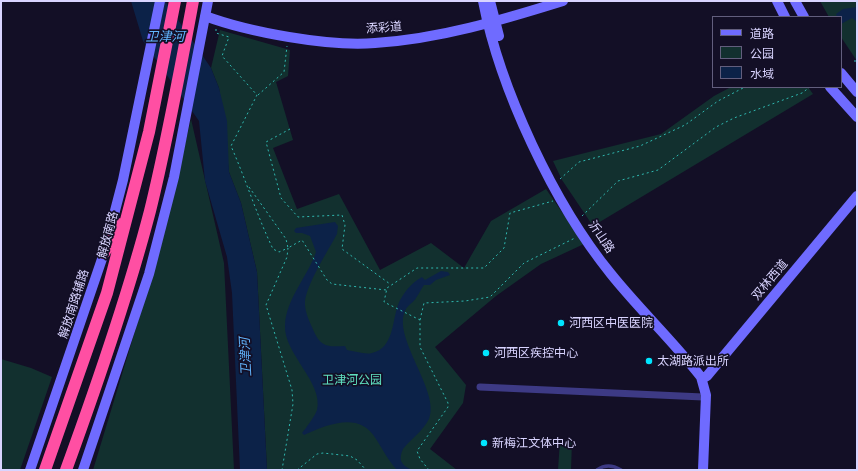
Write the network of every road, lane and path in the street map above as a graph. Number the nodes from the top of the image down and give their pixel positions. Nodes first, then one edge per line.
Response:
1 (160, 1) edge
2 (175, 1) edge
3 (193, 1) edge
4 (208, 1) edge
5 (483, 1) edge
6 (490, 1) edge
7 (563, 1) edge
8 (777, 1) edge
9 (795, 1) edge
10 (205, 16) junction
11 (784, 16) edge
12 (803, 16) edge
13 (217, 20) junction
14 (492, 23) junction
15 (289, 36) junction
16 (854, 61) dead end
17 (857, 61) edge
18 (842, 74) edge
19 (744, 88) edge
20 (809, 88) edge
21 (831, 88) edge
22 (857, 92) edge
23 (257, 95) junction
24 (857, 117) edge
25 (290, 130) dead end
26 (558, 181) junction
27 (248, 186) junction
28 (857, 196) edge
29 (561, 199) junction
30 (857, 206) edge
31 (130, 209) junction
32 (580, 218) junction
33 (583, 235) junction
34 (288, 248) junction
35 (104, 253) junction
36 (391, 285) junction
37 (386, 290) junction
38 (420, 320) junction
39 (705, 380) junction
40 (480, 387) dead end
41 (703, 397) dead end
42 (57, 435) junction
43 (76, 442) junction
44 (30, 470) edge
45 (45, 470) edge
46 (66, 470) edge
47 (83, 470) edge
48 (282, 470) edge
49 (297, 470) edge
50 (366, 470) edge
51 (429, 470) edge
52 (597, 470) edge
53 (621, 470) edge
54 (703, 470) edge
55 (708, 470) edge

1 - 35 street, 解放南路辅路
2 - 31 highway, 解放南路
3 - 43 highway
4 - 10 street
5 - 14 street, 沂山路
6 - 14 street, 沂山路
7 - 14 street, 添彩道
8 - 11 street
9 - 12 street
10 - 13 street, 添彩道
10 - 47 street
13 - 15 street, 添彩道
13 - 23 path
14 - 15 street, 添彩道
14 - 26 street, 沂山路
14 - 29 street, 沂山路
15 - 23 path
16 - 17 path
18 - 22 street
19 - 26 path
20 - 32 path
21 - 24 street
23 - 27 path
25 - 36 path
26 - 32 street, 沂山路
27 - 34 path
27 - 34 path
28 - 39 street, 双林西道
29 - 33 street, 沂山路
29 - 36 path
30 - 39 street, 双林西道
31 - 35 highway
31 - 42 highway, 解放南路
32 - 39 street, 沂山路
33 - 38 path
33 - 39 street, 沂山路
34 - 37 path
34 - 48 path
35 - 44 street, 解放南路辅路
36 - 37 path
37 - 38 path
38 - 51 path
39 - 54 street
39 - 55 street
40 - 41 street
42 - 43 highway
42 - 45 highway, 解放南路
43 - 46 highway
49 - 50 path
52 - 53 lane

